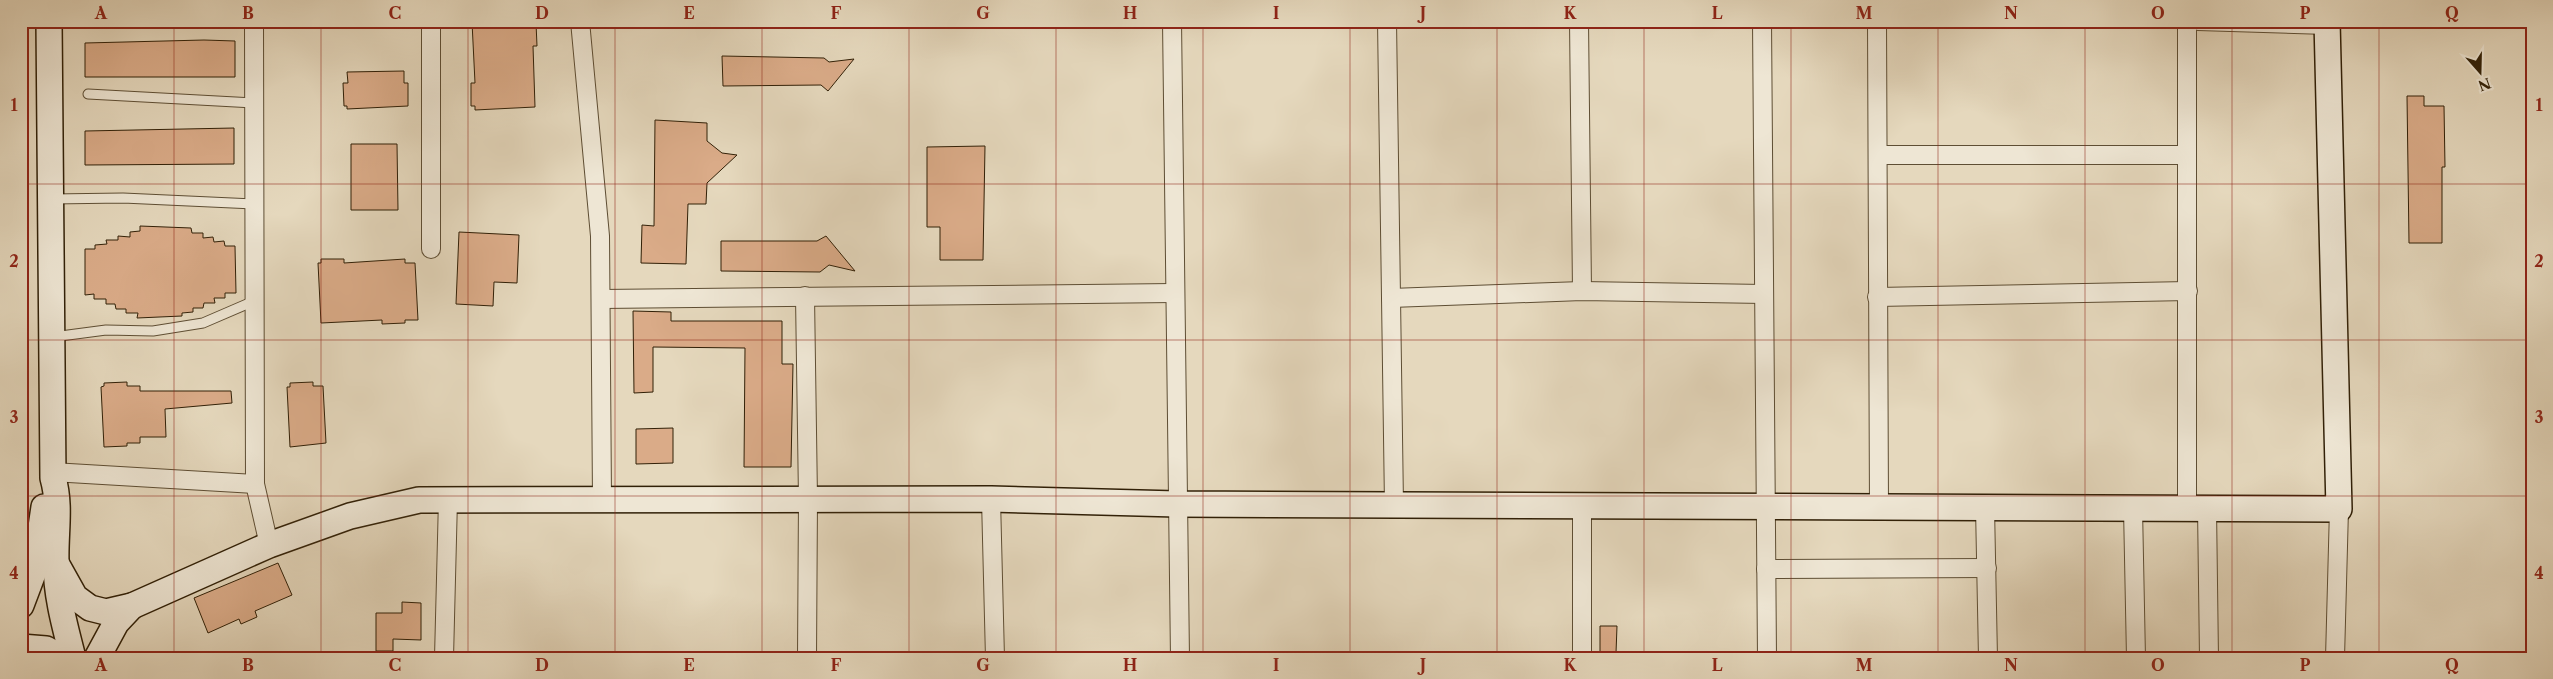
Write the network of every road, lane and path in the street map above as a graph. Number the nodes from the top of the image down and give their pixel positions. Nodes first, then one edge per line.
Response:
1 (49, 21) edge
2 (254, 21) edge
3 (431, 21) edge
4 (580, 21) edge
5 (1172, 21) edge
6 (1387, 21) edge
7 (1579, 21) edge
8 (1762, 21) edge
9 (1878, 21) edge
10 (2187, 21) edge
11 (2198, 21) edge
12 (2327, 23) edge
13 (88, 94) dead end
14 (254, 103) junction
15 (1879, 155) junction
16 (2187, 155) junction
17 (50, 199) junction
18 (254, 204) junction
19 (431, 249) dead end
20 (1582, 291) junction
21 (2188, 291) junction
22 (1174, 293) junction
23 (1764, 294) junction
24 (805, 296) junction
25 (1877, 297) junction
26 (1391, 298) junction
27 (601, 299) junction
28 (254, 301) junction
29 (52, 337) junction
30 (52, 475) junction
31 (255, 484) junction
32 (602, 499) junction
33 (808, 499) junction
34 (990, 499) junction
35 (448, 500) junction
36 (1177, 504) junction
37 (1394, 504) junction
38 (1582, 506) junction
39 (1766, 506) junction
40 (1879, 507) junction
41 (1985, 507) junction
42 (2133, 508) junction
43 (2197, 508) junction
44 (2339, 509) junction
45 (269, 545) junction
46 (56, 562) junction
47 (1987, 568) junction
48 (1766, 569) junction
49 (21, 605) edge
50 (132, 606) junction
51 (25, 646) edge
52 (62, 658) edge
53 (73, 658) edge
54 (97, 658) edge
55 (444, 658) edge
56 (808, 658) edge
57 (995, 658) edge
58 (1180, 658) edge
59 (1582, 658) edge
60 (1767, 658) edge
61 (1988, 658) edge
62 (2136, 658) edge
63 (2209, 658) edge
64 (2335, 658) edge

1 - 17 street
2 - 14 street
3 - 19 street
4 - 27 street
5 - 22 street
6 - 26 street
7 - 20 street
8 - 23 street
9 - 15 street
10 - 16 street
11 - 12 street
12 - 44 street
13 - 14 lane
14 - 18 street
15 - 16 street
15 - 25 street
16 - 21 street
17 - 18 lane
17 - 29 street
18 - 28 street
20 - 23 street
20 - 26 street
21 - 25 street
21 - 43 street
22 - 24 street
22 - 36 street
23 - 39 street
24 - 27 street
24 - 33 street
25 - 40 street
26 - 37 street
27 - 32 street
28 - 29 lane
28 - 31 street
29 - 30 street
30 - 31 street
30 - 46 street
30 - 49 street
31 - 45 street
32 - 33 street
32 - 35 street
33 - 34 street
33 - 56 street
34 - 36 street
34 - 57 street
35 - 45 street
35 - 55 street
36 - 37 street
36 - 58 street
37 - 38 street
38 - 39 street
38 - 59 street
39 - 40 street
39 - 48 street
40 - 41 street
41 - 42 street
41 - 47 street
42 - 43 street
42 - 62 street
43 - 44 street
43 - 63 street
44 - 64 street
45 - 50 street
46 - 50 street
46 - 53 street
47 - 48 street
47 - 61 street
48 - 60 street
50 - 54 street
51 - 52 street

